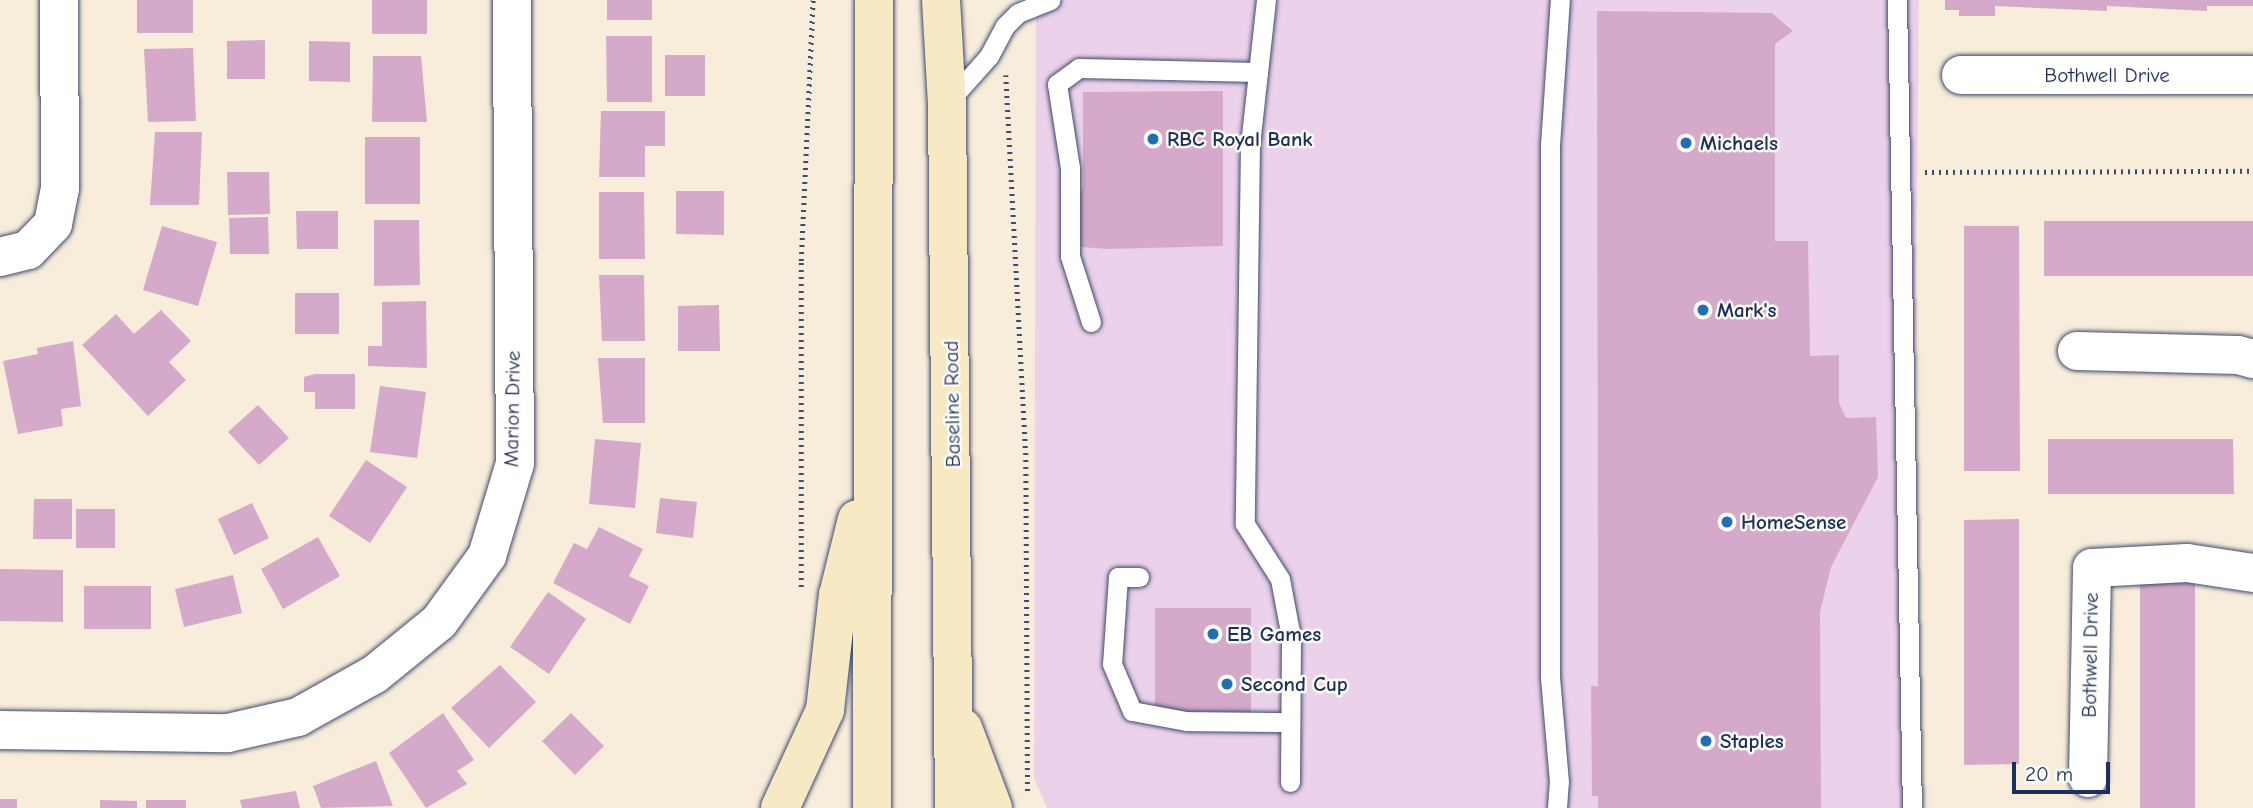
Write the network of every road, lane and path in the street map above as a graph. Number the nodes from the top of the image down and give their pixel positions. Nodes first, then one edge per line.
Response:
1 (59, 0) edge
2 (512, 0) edge
3 (813, 0) edge
4 (874, 0) edge
5 (941, 0) edge
6 (1050, 0) edge
7 (1266, 0) edge
8 (1560, 0) edge
9 (1897, 0) edge
10 (1007, 66) dead end
11 (1258, 72) junction
12 (1961, 75) dead end
13 (2253, 75) edge
14 (947, 103) junction
15 (2253, 171) edge
16 (1900, 172) junction
17 (0, 257) edge
18 (1091, 322) dead end
19 (2077, 351) dead end
20 (2253, 359) edge
21 (871, 459) junction
22 (2253, 573) edge
23 (1139, 577) dead end
24 (801, 597) dead end
25 (956, 710) junction
26 (1290, 722) junction
27 (0, 730) edge
28 (2088, 778) dead end
29 (1290, 782) dead end
30 (1028, 796) dead end
31 (780, 808) edge
32 (872, 808) edge
33 (954, 808) edge
34 (993, 808) edge
35 (1557, 808) edge
36 (1912, 808) edge

1 - 17 street
2 - 27 street, Marion Drive
3 - 24 path
4 - 21 main road
5 - 14 main road, Baseline Road
6 - 14 lane
7 - 11 lane
8 - 35 lane
9 - 16 lane
10 - 30 path
11 - 18 lane
11 - 26 lane
12 - 13 street, Bothwell Drive
14 - 25 main road, Baseline Road
15 - 16 path
16 - 36 lane
19 - 20 street
21 - 31 main road
21 - 32 main road
22 - 28 street, Bothwell Drive
23 - 26 lane
25 - 33 main road, Baseline Road
25 - 34 main road
26 - 29 lane

